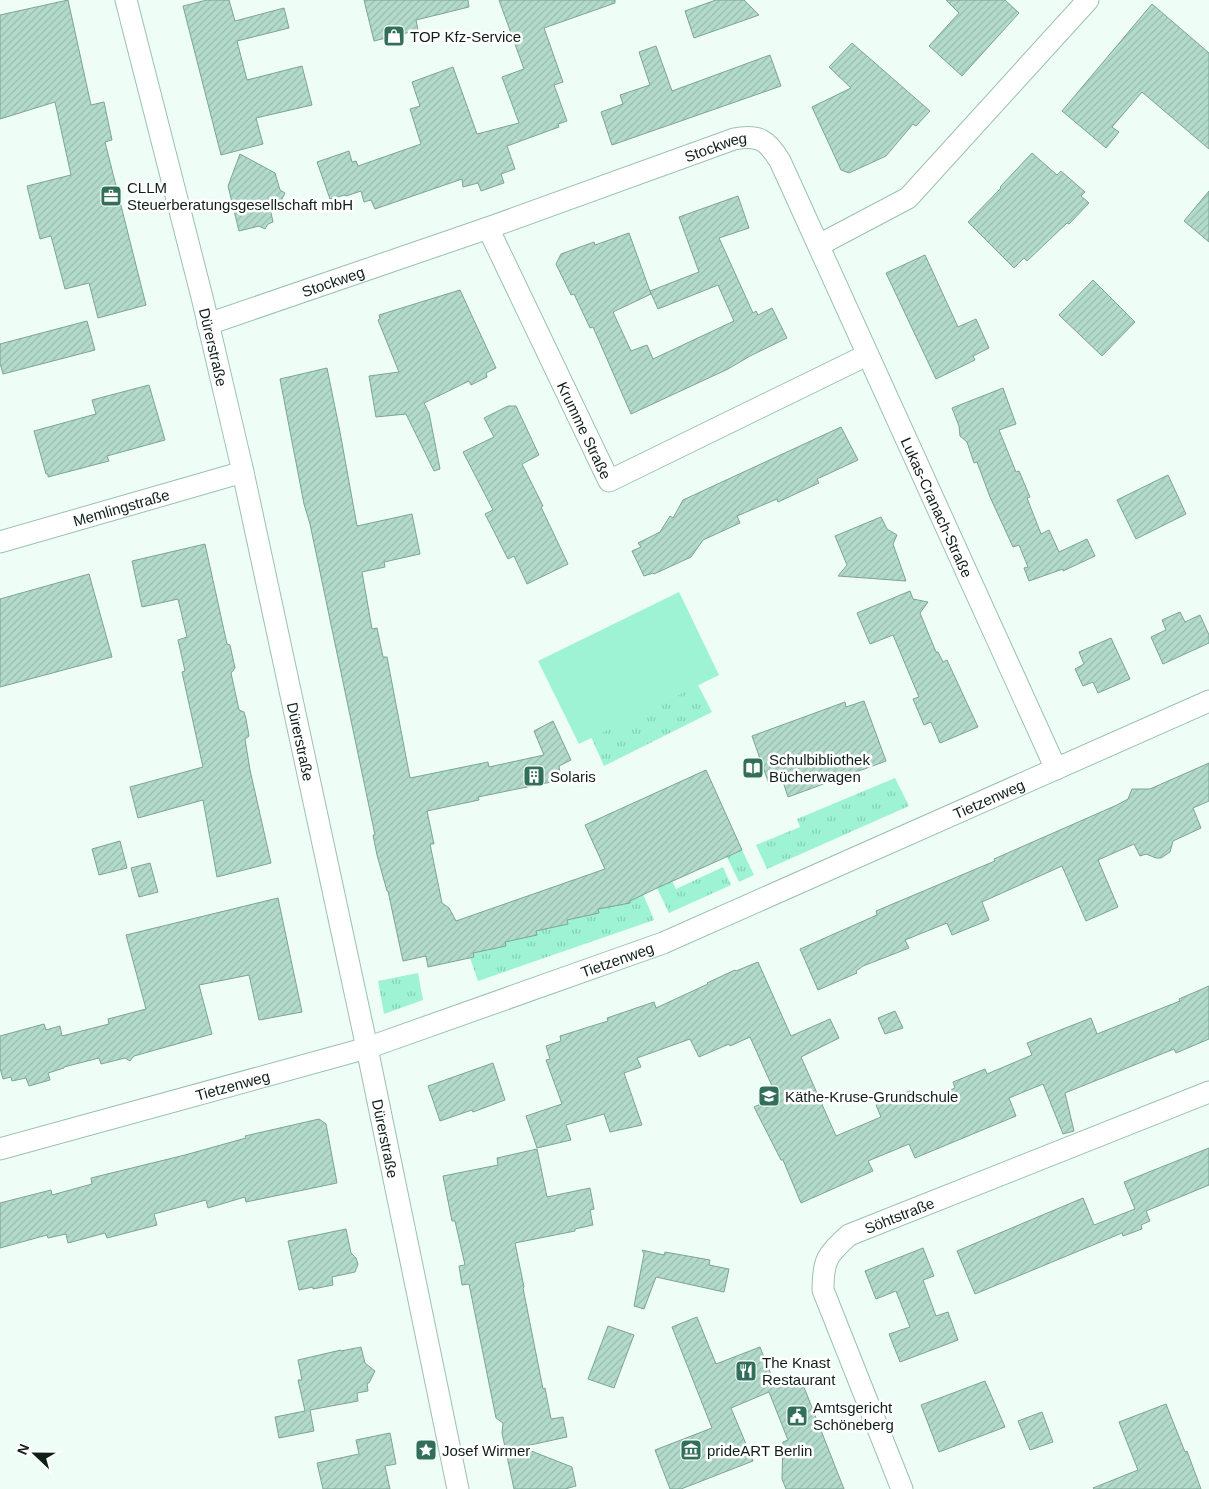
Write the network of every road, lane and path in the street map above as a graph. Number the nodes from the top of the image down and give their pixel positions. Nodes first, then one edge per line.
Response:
1 (126, 0) edge
2 (1088, 0) edge
3 (488, 228) junction
4 (819, 244) junction
5 (208, 324) junction
6 (867, 355) junction
7 (243, 472) junction
8 (0, 542) edge
9 (1209, 702) edge
10 (1056, 769) junction
11 (367, 1048) junction
12 (1209, 1092) edge
13 (0, 1149) edge
14 (458, 1489) edge
15 (902, 1489) edge

1 - 5 street, Dürerstraße
2 - 4 street
3 - 4 street, Stockweg
3 - 5 street, Stockweg
3 - 6 street, Krumme Straße
4 - 6 street, Lukas-Cranach-Straße
5 - 7 street, Dürerstraße
6 - 10 street, Lukas-Cranach-Straße
7 - 8 street, Memlingstraße
7 - 11 street, Dürerstraße
9 - 10 street, Tietzenweg
10 - 11 street, Tietzenweg
11 - 13 street, Tietzenweg
11 - 14 street, Dürerstraße
12 - 15 street, Söhtstraße

